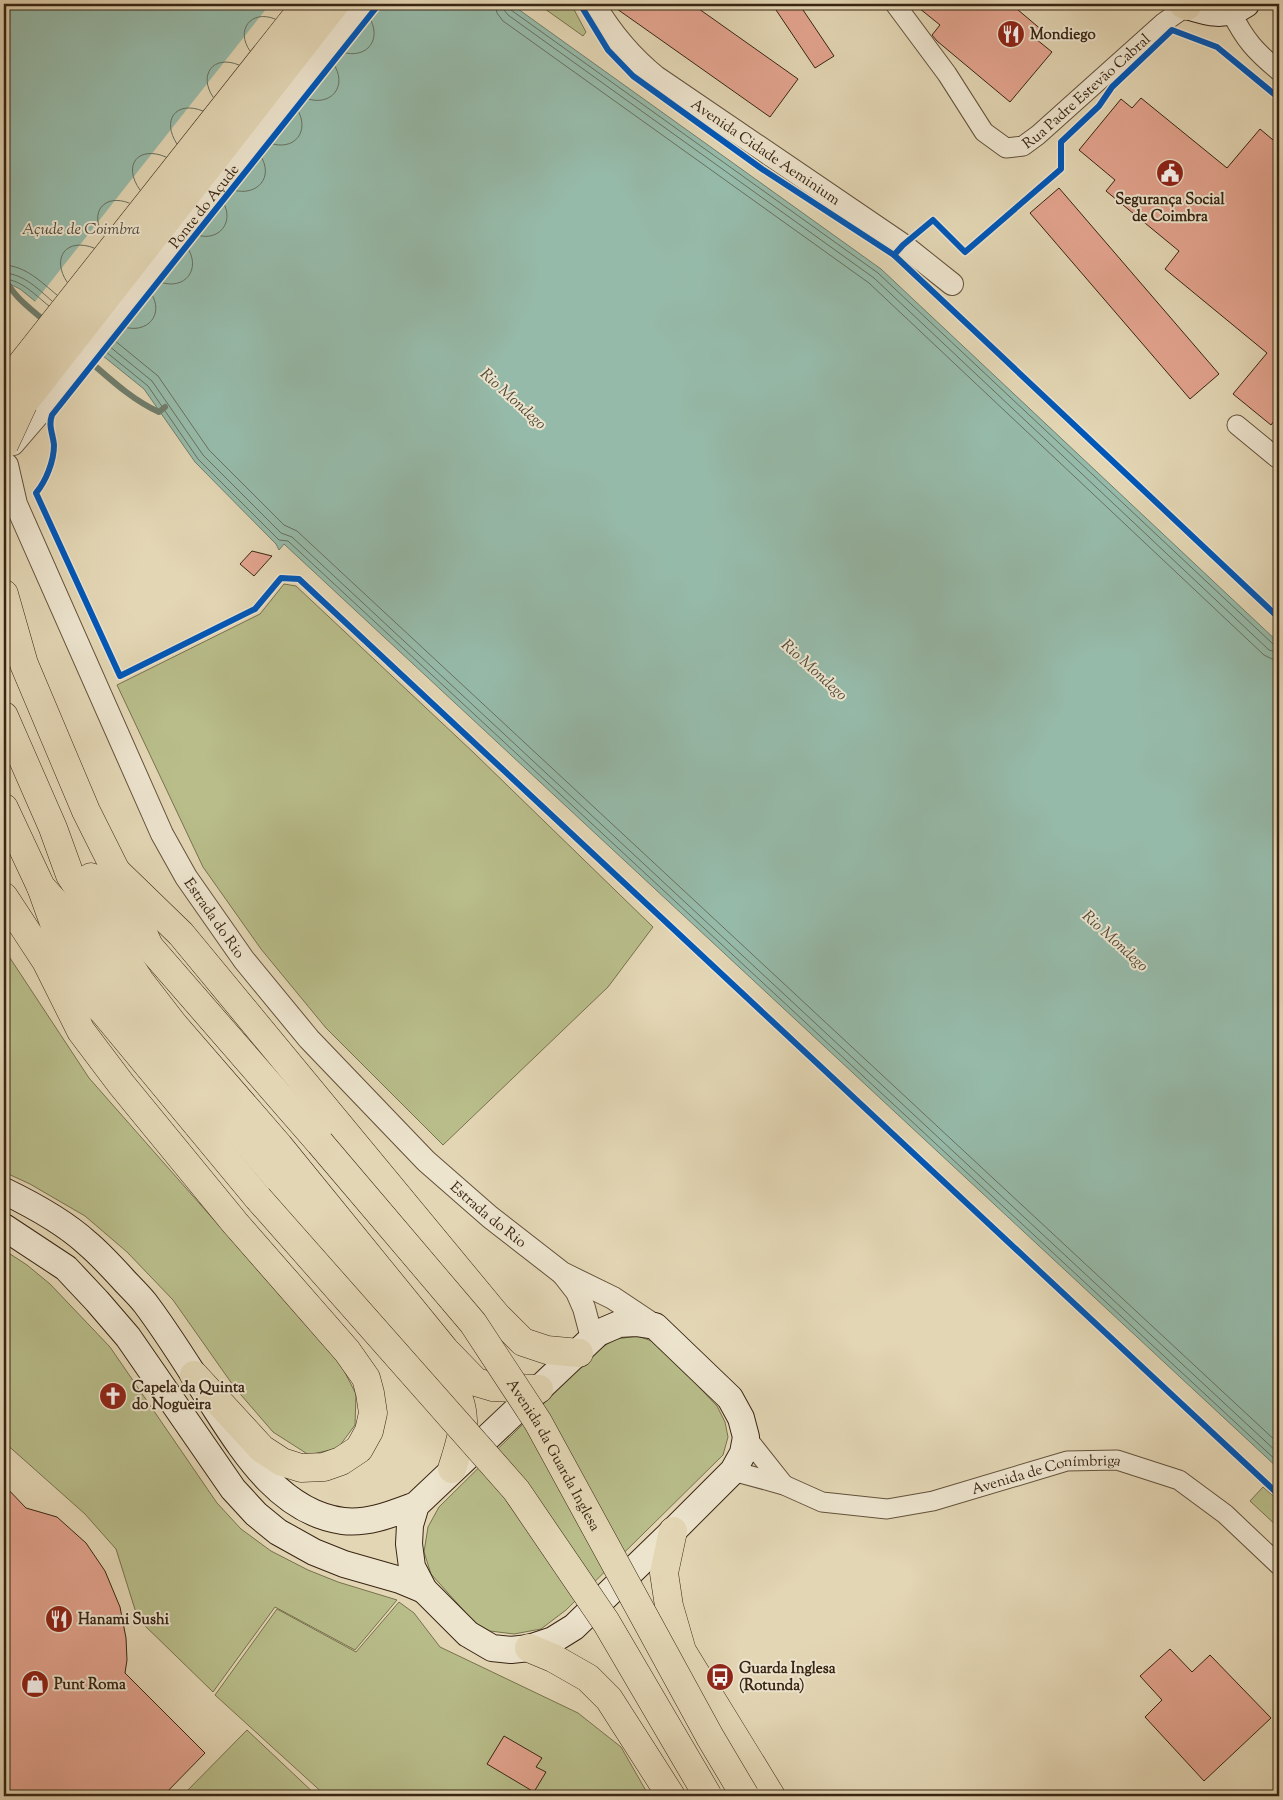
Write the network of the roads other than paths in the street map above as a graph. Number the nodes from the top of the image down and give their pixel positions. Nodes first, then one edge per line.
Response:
1 (306, 4) edge
2 (335, 4) edge
3 (364, 4) edge
4 (594, 4) edge
5 (895, 4) edge
6 (1185, 5) edge
7 (1238, 8) edge
8 (1279, 71) edge
9 (952, 284) dead end
10 (23, 399) edge
11 (1237, 425) dead end
12 (6, 448) edge
13 (1278, 457) edge
14 (4, 594) edge
15 (4, 716) edge
16 (4, 808) edge
17 (53, 828) junction
18 (116, 871) junction
19 (41, 887) junction
20 (4, 897) edge
21 (148, 944) junction
22 (46, 961) junction
23 (104, 1011) junction
24 (4, 1191) edge
25 (4, 1226) edge
26 (562, 1273) junction
27 (654, 1326) junction
28 (585, 1345) junction
29 (194, 1374) junction
30 (539, 1389) junction
31 (746, 1437) junction
32 (452, 1469) junction
33 (733, 1471) junction
34 (784, 1485) junction
35 (416, 1505) junction
36 (673, 1531) junction
37 (1279, 1565) edge
38 (424, 1590) junction
39 (529, 1648) junction
40 (671, 1796) edge
41 (708, 1796) edge
42 (746, 1796) edge
43 (771, 1796) edge

1 - 10 main road
2 - 10 main road
3 - 10 street, Ponte do Açude
4 - 9 street, Avenida Cidade Aeminium
5 - 6 street, Rua Padre Estevão Cabral
6 - 7 main road, Rua Padre Estevão Cabral
7 - 8 street
10 - 12 main road, bridge
11 - 13 street
12 - 26 street, Estrada do Rio
14 - 18 main road
15 - 17 main road
16 - 19 main road
17 - 21 main road, Avenida da Guarda Inglesa
17 - 30 main road
18 - 21 main road
18 - 28 main road
19 - 23 main road
19 - 32 main road
20 - 22 main road
21 - 42 main road, Avenida da Guarda Inglesa, bridge
22 - 23 main road
22 - 29 main road
23 - 41 main road, bridge
24 - 29 main road
25 - 38 main road
26 - 27 street, Estrada do Rio
26 - 28 street, Estrada do Rio
27 - 28 main road
27 - 31 main road
28 - 30 main road
29 - 35 main road
30 - 32 main road
31 - 33 main road
31 - 34 street, Avenida de Conímbriga
32 - 35 main road
33 - 34 street, Avenida de Conímbriga
33 - 36 main road
34 - 37 street, Avenida de Conímbriga
35 - 38 main road
36 - 39 main road
36 - 43 main road
38 - 39 main road
39 - 40 main road

